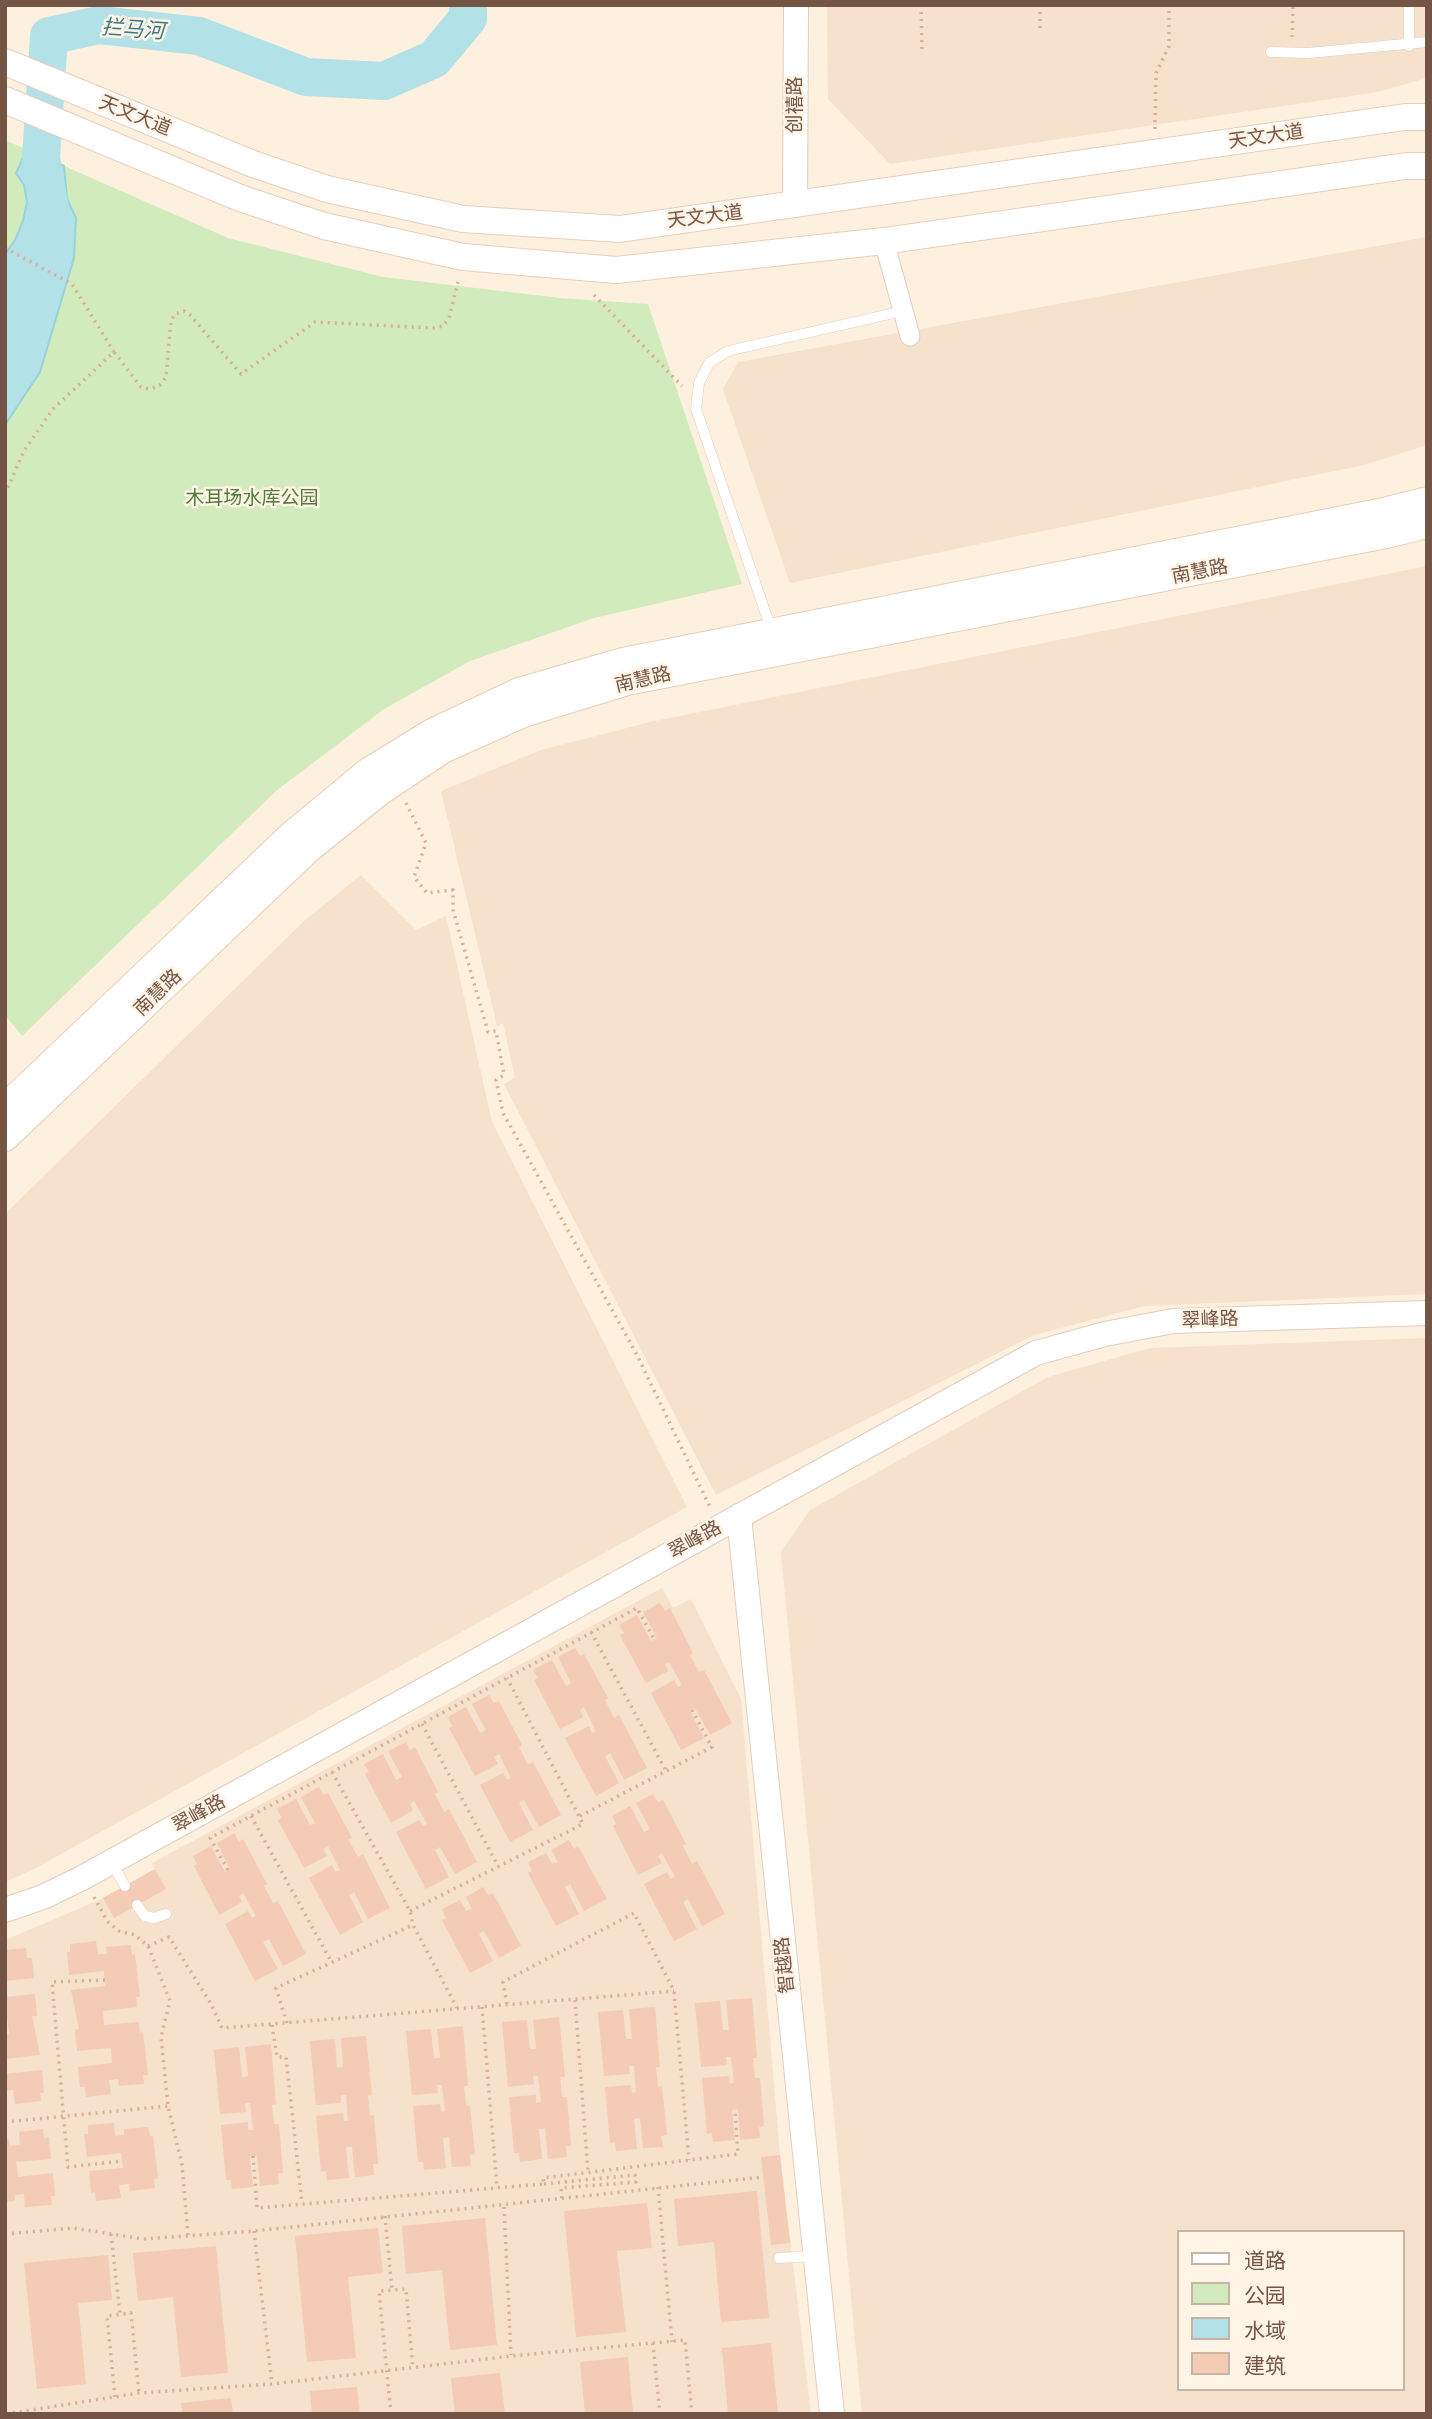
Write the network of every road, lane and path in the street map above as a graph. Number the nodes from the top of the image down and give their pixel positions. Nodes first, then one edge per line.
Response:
1 (796, 5) edge
2 (921, 5) edge
3 (1040, 5) edge
4 (1169, 5) edge
5 (1293, 5) edge
6 (1409, 5) edge
7 (1040, 28) dead end
8 (1427, 42) edge
9 (1409, 46) junction
10 (922, 49) dead end
11 (1271, 52) dead end
12 (1289, 52) junction
13 (5, 62) edge
14 (5, 100) edge
15 (1427, 117) edge
16 (1155, 153) junction
17 (1427, 166) edge
18 (795, 205) junction
19 (884, 241) junction
20 (5, 248) edge
21 (458, 282) dead end
22 (594, 295) dead end
23 (903, 311) junction
24 (910, 336) dead end
25 (114, 352) junction
26 (696, 409) junction
27 (5, 494) edge
28 (1427, 500) edge
29 (1427, 525) edge
30 (772, 632) junction
31 (406, 803) dead end
32 (5, 1107) edge
33 (5, 1138) edge
34 (1427, 1313) edge
35 (729, 1521) junction
36 (591, 1632) junction
37 (654, 1639) dead end
38 (506, 1678) junction
39 (692, 1710) dead end
40 (422, 1724) junction
41 (666, 1771) junction
42 (332, 1772) junction
43 (251, 1815) junction
44 (580, 1816) junction
45 (110, 1862) junction
46 (498, 1866) junction
47 (228, 1870) dead end
48 (82, 1878) junction
49 (125, 1886) dead end
50 (137, 1905) dead end
51 (5, 1910) edge
52 (410, 1912) junction
53 (166, 1914) dead end
54 (412, 1925) junction
55 (148, 1946) junction
56 (332, 1963) junction
57 (105, 1980) dead end
58 (674, 1991) junction
59 (575, 1999) junction
60 (507, 2004) junction
61 (482, 2007) junction
62 (457, 2008) junction
63 (287, 2023) junction
64 (272, 2025) junction
65 (168, 2106) junction
66 (735, 2110) dead end
67 (64, 2117) junction
68 (5, 2122) edge
69 (253, 2156) dead end
70 (689, 2160) junction
71 (122, 2161) dead end
72 (588, 2172) junction
73 (763, 2177) dead end
74 (544, 2183) junction
75 (497, 2187) junction
76 (658, 2187) junction
77 (562, 2200) junction
78 (302, 2204) junction
79 (504, 2207) junction
80 (386, 2216) junction
81 (254, 2231) junction
82 (5, 2234) edge
83 (111, 2234) junction
84 (188, 2235) junction
85 (815, 2256) junction
86 (779, 2258) dead end
87 (392, 2290) junction
88 (120, 2315) junction
89 (672, 2342) junction
90 (653, 2343) junction
91 (511, 2356) junction
92 (413, 2369) junction
93 (387, 2371) junction
94 (272, 2384) junction
95 (139, 2393) junction
96 (115, 2397) junction
97 (6, 2414) edge
98 (391, 2414) edge
99 (660, 2414) edge
100 (692, 2414) edge
101 (832, 2414) edge

1 - 18 street, 创禧路
2 - 10 path
3 - 7 path
4 - 16 path
5 - 12 path
6 - 9 lane
8 - 9 lane
9 - 12 lane
11 - 12 lane
13 - 18 main road, 天文大道
14 - 19 main road, 天文大道
15 - 16 main road, 天文大道
16 - 18 main road, 天文大道
17 - 19 main road, 天文大道
19 - 23 street
20 - 25 path
21 - 25 path
22 - 26 path
23 - 24 street
23 - 26 lane
25 - 27 path
26 - 30 lane
28 - 30 main road, 南慧路
29 - 33 main road, 南慧路
30 - 32 main road, 南慧路
31 - 35 path
34 - 35 street, 翠峰路
35 - 45 street, 翠峰路
35 - 85 street, 智越路
36 - 37 path
36 - 38 path
36 - 41 path
38 - 40 path
38 - 44 path
39 - 41 path
40 - 42 path
40 - 46 path
41 - 44 path
42 - 43 path
42 - 52 path
43 - 47 path
43 - 56 path
44 - 46 path
45 - 48 street, 翠峰路
45 - 49 lane
46 - 52 path
48 - 51 street, 翠峰路
48 - 55 path
50 - 53 lane
52 - 54 path
54 - 56 path
54 - 62 path
55 - 64 path
55 - 65 path
56 - 63 path
57 - 67 path
58 - 59 path
58 - 60 path
58 - 70 path
59 - 60 path
59 - 72 path
60 - 61 path
61 - 62 path
61 - 75 path
62 - 63 path
63 - 64 path
64 - 78 path
65 - 67 path
65 - 84 path
66 - 70 path
67 - 68 path
67 - 71 path
69 - 78 path
70 - 72 path
72 - 74 path
73 - 76 path
74 - 75 path
74 - 77 path
75 - 78 path
76 - 77 path
76 - 89 path
77 - 79 path
79 - 80 path
79 - 91 path
80 - 81 path
80 - 87 path
81 - 84 path
81 - 94 path
82 - 83 path
83 - 84 path
83 - 88 path
85 - 86 lane
85 - 101 street, 智越路
87 - 92 path
87 - 93 path
88 - 95 path
88 - 96 path
89 - 90 path
89 - 100 path
90 - 91 path
90 - 99 path
91 - 92 path
92 - 93 path
93 - 94 path
93 - 98 path
94 - 95 path
95 - 96 path
96 - 97 path

